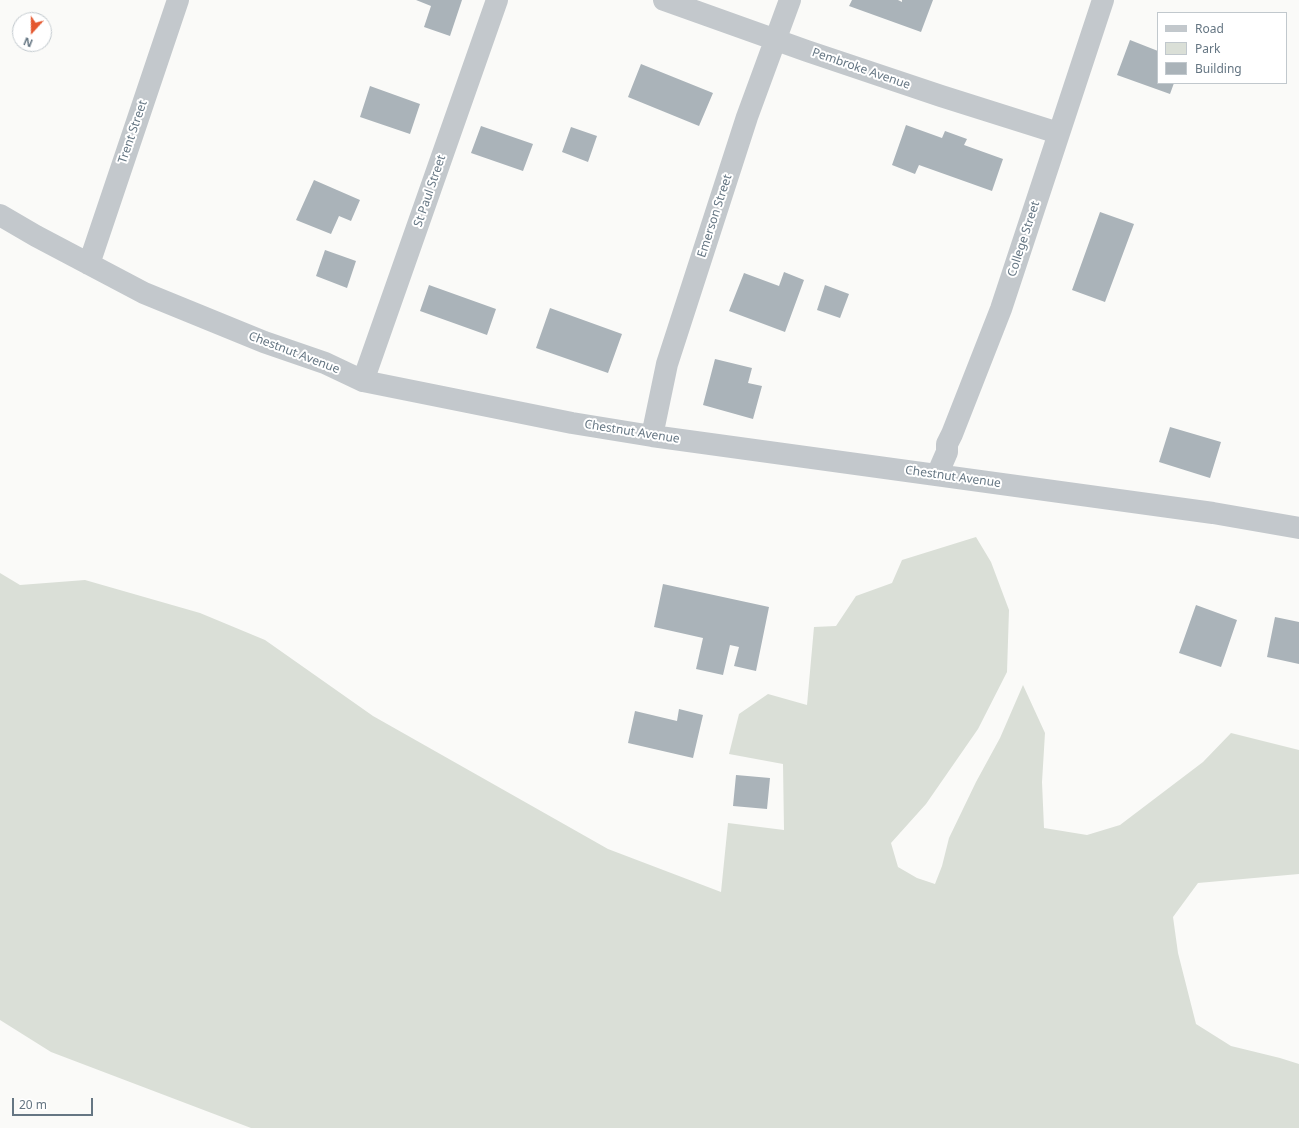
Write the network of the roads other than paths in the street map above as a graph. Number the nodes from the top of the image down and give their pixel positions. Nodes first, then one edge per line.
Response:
1 (178, 0) edge
2 (497, 0) edge
3 (664, 0) edge
4 (790, 0) edge
5 (1103, 0) edge
6 (776, 39) junction
7 (1058, 136) junction
8 (0, 215) edge
9 (89, 264) junction
10 (363, 381) junction
11 (652, 436) junction
12 (938, 475) junction
13 (1299, 528) edge

1 - 9 street, Trent Street
2 - 10 street, St Paul Street
3 - 6 street, Pembroke Avenue
4 - 6 street, Emerson Street
5 - 7 street, College Street
6 - 7 street, Pembroke Avenue
6 - 11 street, Emerson Street
7 - 12 street, College Street
8 - 9 street, Chestnut Avenue
9 - 10 street, Chestnut Avenue
10 - 11 street, Chestnut Avenue
11 - 12 street, Chestnut Avenue
12 - 13 street, Chestnut Avenue

